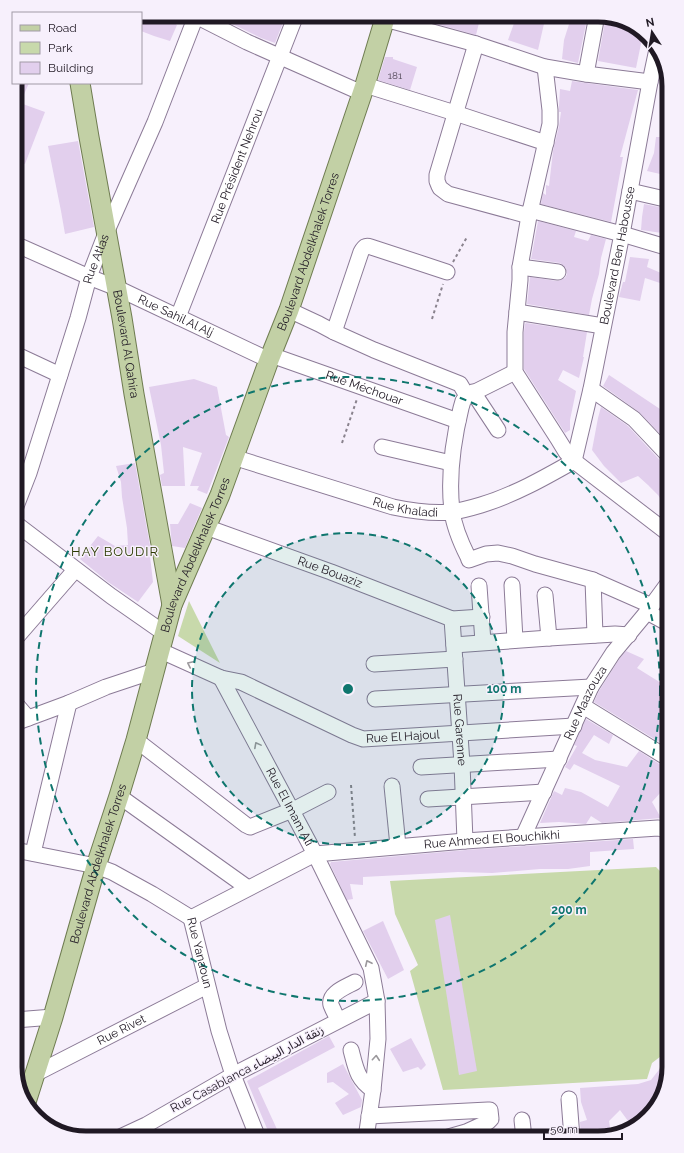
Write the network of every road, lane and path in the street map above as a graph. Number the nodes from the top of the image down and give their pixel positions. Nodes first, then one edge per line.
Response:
1 (192, 22) edge
2 (209, 22) edge
3 (293, 22) edge
4 (384, 22) edge
5 (403, 22) edge
6 (596, 22) edge
7 (476, 44) junction
8 (280, 56) junction
9 (657, 61) edge
10 (545, 67) junction
11 (586, 74) junction
12 (650, 82) junction
13 (80, 84) edge
14 (364, 89) junction
15 (455, 113) junction
16 (546, 143) junction
17 (630, 191) junction
18 (662, 198) edge
19 (530, 213) junction
20 (106, 234) junction
21 (622, 234) junction
22 (662, 246) edge
23 (22, 247) edge
24 (520, 267) junction
25 (447, 272) dead end
26 (558, 272) dead end
27 (89, 277) junction
28 (117, 288) junction
29 (289, 310) junction
30 (517, 312) junction
31 (178, 318) junction
32 (603, 326) junction
33 (334, 332) junction
34 (22, 357) edge
35 (270, 358) junction
36 (515, 372) junction
37 (60, 375) junction
38 (361, 387) junction
39 (591, 389) junction
40 (470, 394) junction
41 (458, 421) junction
42 (498, 430) dead end
43 (342, 443) dead end
44 (382, 447) dead end
45 (662, 449) edge
46 (233, 457) junction
47 (574, 461) junction
48 (451, 463) junction
49 (22, 491) edge
50 (452, 512) junction
51 (206, 527) junction
52 (22, 528) edge
53 (662, 529) edge
54 (76, 570) junction
55 (593, 580) junction
56 (512, 585) dead end
57 (479, 586) dead end
58 (662, 592) edge
59 (545, 594) dead end
60 (172, 605) junction
61 (650, 609) junction
62 (482, 617) junction
63 (662, 618) edge
64 (452, 619) junction
65 (22, 631) edge
66 (595, 635) junction
67 (629, 635) junction
68 (550, 638) junction
69 (515, 640) junction
70 (162, 642) junction
71 (483, 642) junction
72 (454, 652) junction
73 (374, 664) dead end
74 (154, 671) junction
75 (221, 678) junction
76 (592, 687) junction
77 (457, 694) junction
78 (375, 699) dead end
79 (69, 703) junction
80 (583, 706) junction
81 (22, 721) edge
82 (574, 726) junction
83 (459, 734) junction
84 (136, 740) junction
85 (662, 755) edge
86 (559, 759) junction
87 (462, 764) junction
88 (421, 767) dead end
89 (351, 785) dead end
90 (392, 786) dead end
91 (328, 792) dead end
92 (544, 792) junction
93 (119, 796) junction
94 (463, 797) junction
95 (428, 799) dead end
96 (291, 809) junction
97 (662, 829) edge
98 (523, 837) junction
99 (465, 841) junction
100 (398, 846) junction
101 (356, 850) junction
102 (22, 851) edge
103 (33, 853) junction
104 (314, 854) junction
105 (96, 866) junction
106 (248, 888) junction
107 (192, 918) junction
108 (354, 982) dead end
109 (208, 986) junction
110 (377, 1001) junction
111 (54, 1017) junction
112 (22, 1019) edge
113 (339, 1020) junction
114 (351, 1050) dead end
115 (35, 1074) junction
116 (233, 1075) junction
117 (374, 1090) junction
118 (29, 1094) edge
119 (569, 1099) dead end
120 (369, 1116) junction
121 (522, 1120) dead end
122 (132, 1131) edge
123 (255, 1131) edge
124 (367, 1131) edge
125 (472, 1131) edge
126 (523, 1131) edge
127 (571, 1131) edge

1 - 20 street, Rue Atlas
2 - 8 street
3 - 8 street, Rue Président Nehrou
4 - 14 main road, Boulevard Abdelkhalek Torres
5 - 7 street
6 - 11 street
7 - 10 street
7 - 15 street
8 - 14 street
8 - 31 street, Rue Président Nehrou
9 - 12 street, Boulevard Ben Habousse
10 - 11 street
10 - 16 street
11 - 12 street
12 - 17 street, Boulevard Ben Habousse
13 - 20 main road, Boulevard Al Qahira
14 - 15 street
14 - 29 main road, Boulevard Abdelkhalek Torres
15 - 16 street
15 - 19 street
16 - 19 street
17 - 18 street
17 - 21 street, Boulevard Ben Habousse
19 - 21 street
19 - 24 street
20 - 27 street, Rue Atlas
20 - 28 main road, Boulevard Al Qahira
21 - 22 street
21 - 32 street, Boulevard Ben Habousse
23 - 27 street, Rue Sahil Al Alj
24 - 26 street
24 - 30 street
25 - 33 street
27 - 28 street, Rue Sahil Al Alj
27 - 37 street, Rue Atlas
28 - 31 street, Rue Sahil Al Alj
28 - 60 main road, Boulevard Al Qahira
29 - 33 street
29 - 35 main road, Boulevard Abdelkhalek Torres
30 - 32 street
30 - 36 street
31 - 35 street, Rue Sahil Al Alj
32 - 39 street, Boulevard Ben Habousse
33 - 40 street
34 - 37 street
35 - 38 street, Rue Méchouar
35 - 46 main road, Boulevard Abdelkhalek Torres
36 - 40 street
36 - 47 street
37 - 49 street, Rue Atlas
38 - 41 street, Rue Méchouar
38 - 43 path
39 - 45 street
39 - 47 street, Boulevard Ben Habousse
40 - 41 street
40 - 42 street
41 - 48 street
44 - 48 street
46 - 50 street, Rue Khaladi
46 - 51 main road, Boulevard Abdelkhalek Torres
47 - 50 street, Rue Khaladi
47 - 53 street
48 - 50 street
50 - 55 street
51 - 60 main road, Boulevard Abdelkhalek Torres
51 - 64 street, Rue Bouaziz
52 - 54 street
54 - 65 street
54 - 70 street
55 - 61 street
55 - 66 street
56 - 69 street
57 - 62 street
58 - 61 street, Rue Maazouza
59 - 68 street
60 - 70 main road, Boulevard Abdelkhalek Torres
61 - 63 street
61 - 67 street, Rue Maazouza
62 - 64 street
62 - 71 street
64 - 72 street, Rue Garenne
66 - 67 street
66 - 68 street
67 - 76 street, Rue Maazouza
68 - 69 street
69 - 71 street
70 - 74 main road, Boulevard Abdelkhalek Torres
75 -> 70 street
71 - 72 street
72 - 73 street
72 - 77 street, Rue Garenne
74 - 79 street
74 - 84 main road, Boulevard Abdelkhalek Torres
75 - 83 street, Rue El Hajoul
96 -> 75 street, Rue El Imam Ali
76 - 77 street
76 - 80 street, Rue Maazouza
77 - 78 street
77 - 83 street, Rue Garenne
79 - 81 street
79 - 103 street
80 - 82 street, Rue Maazouza
80 - 85 street
82 - 83 street, Rue El Hajoul
82 - 86 street, Rue Maazouza
83 - 87 street, Rue Garenne
84 - 93 main road, Boulevard Abdelkhalek Torres
84 - 96 street
86 - 87 street
86 - 92 street, Rue Maazouza
87 - 88 street
87 - 94 street, Rue Garenne
89 - 101 path
90 - 100 street
91 - 96 street
92 - 94 street
92 - 98 street, Rue Maazouza
93 - 105 main road, Boulevard Abdelkhalek Torres
93 - 106 street
94 - 95 street
94 - 99 street, Rue Garenne
96 - 104 street, Rue El Imam Ali
97 - 98 street, Rue Ahmed El Bouchikhi
98 - 99 street, Rue Ahmed El Bouchikhi
99 - 100 street, Rue Ahmed El Bouchikhi
100 - 101 street, Rue Ahmed El Bouchikhi
101 - 104 street, Rue Ahmed El Bouchikhi
102 - 103 street
103 - 105 street
104 - 106 street, Rue Yanaoun
110 -> 104 street, Rue El Imam Ali
105 - 107 street
105 - 111 main road, Boulevard Abdelkhalek Torres
106 - 107 street, Rue Yanaoun
107 - 109 street, Rue Yanaoun
108 - 113 street
109 - 115 street, Rue Rivet
109 - 116 street, Rue Yanaoun
110 - 113 street, Rue Casablanca زنقة الدار البيضاء
117 -> 110 street, Rue El Imam Ali
111 - 112 street
111 - 115 main road, Boulevard Abdelkhalek Torres
113 - 116 street, Rue Casablanca زنقة الدار البيضاء
114 - 117 street
115 - 118 main road, Boulevard Abdelkhalek Torres
116 - 122 street, Rue Casablanca زنقة الدار البيضاء
116 - 123 street, Rue Yanaoun
117 - 120 street, Rue El Imam Ali
119 - 127 street
120 - 124 street, Rue El Imam Ali
120 - 125 street
121 - 126 street

